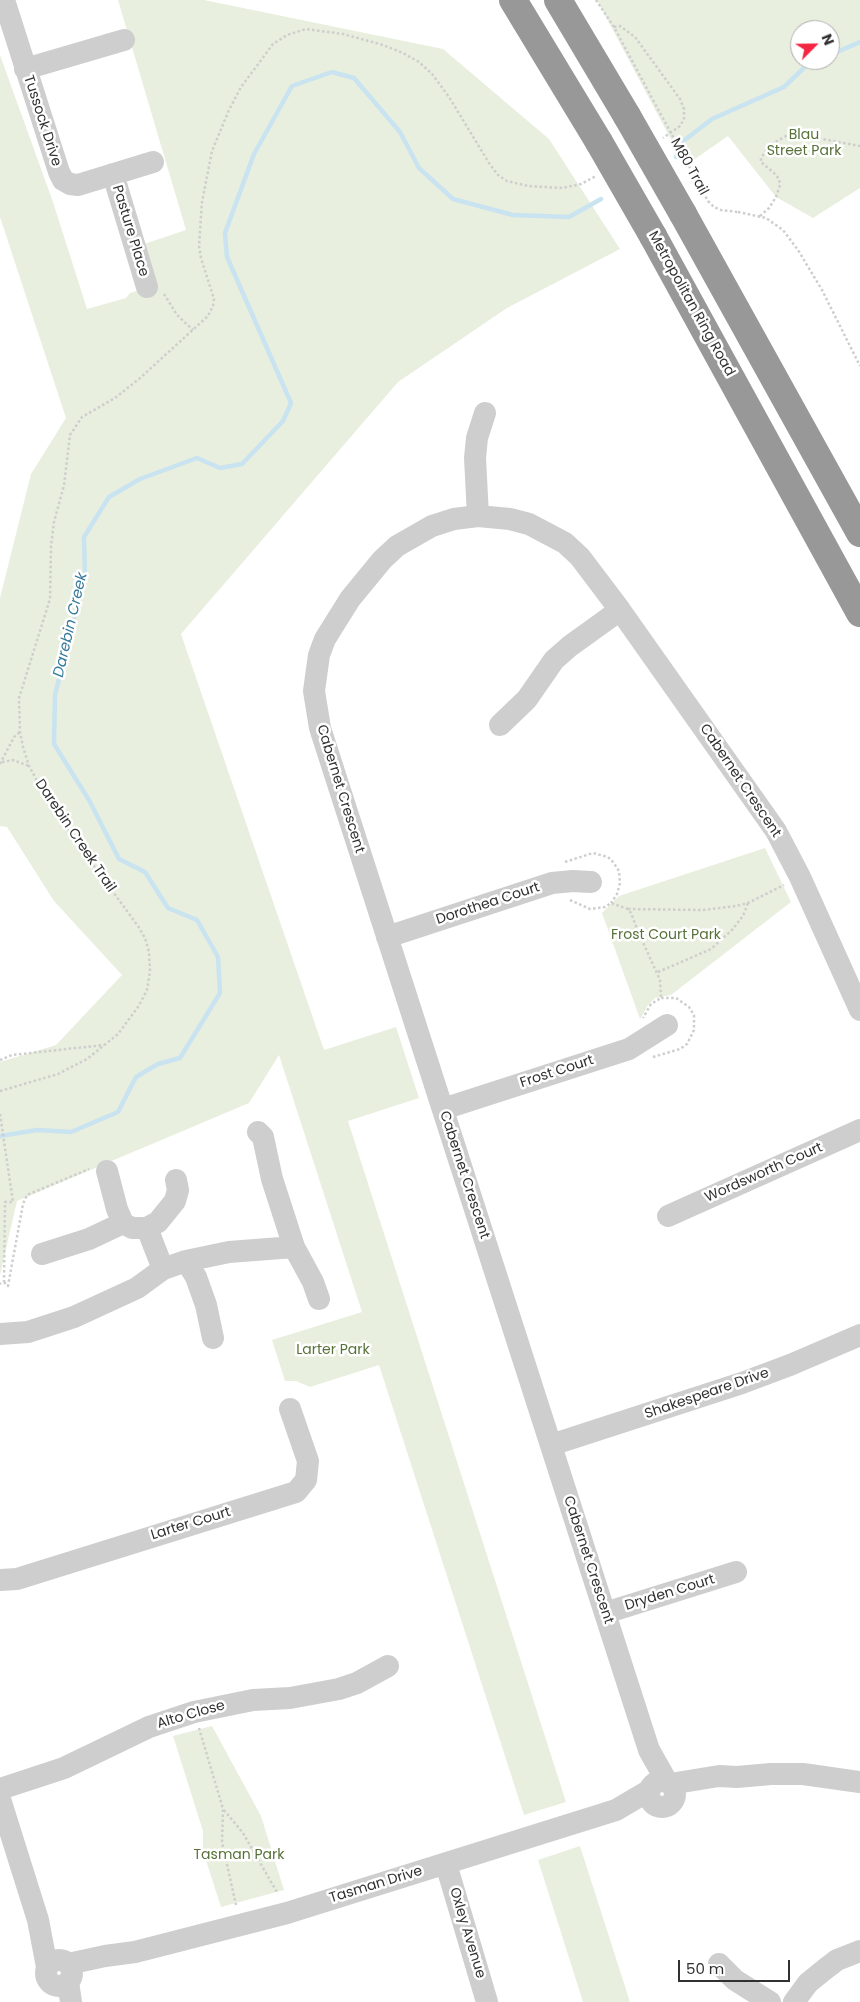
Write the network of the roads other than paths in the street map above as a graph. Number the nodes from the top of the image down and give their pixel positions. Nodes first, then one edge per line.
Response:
1 (4, 0) edge
2 (513, 0) edge
3 (558, 0) edge
4 (124, 40) dead end
5 (26, 69) junction
6 (153, 162) dead end
7 (113, 174) junction
8 (146, 287) dead end
9 (486, 413) dead end
10 (478, 516) junction
11 (860, 533) edge
12 (620, 610) junction
13 (860, 613) edge
14 (500, 725) dead end
15 (591, 882) dead end
16 (387, 937) junction
17 (860, 1010) edge
18 (667, 1026) dead end
19 (443, 1110) junction
20 (860, 1130) edge
21 (258, 1132) dead end
22 (107, 1172) road end
23 (176, 1180) dead end
24 (668, 1216) dead end
25 (123, 1223) junction
26 (147, 1228) junction
27 (294, 1247) junction
28 (42, 1254) dead end
29 (186, 1261) junction
30 (163, 1269) junction
31 (319, 1299) dead end
32 (0, 1334) edge
33 (860, 1335) edge
34 (214, 1338) dead end
35 (290, 1409) dead end
36 (551, 1445) junction
37 (736, 1572) dead end
38 (0, 1580) edge
39 (605, 1613) junction
40 (388, 1666) dead end
41 (860, 1782) edge
42 (0, 1789) edge
43 (662, 1791) junction
44 (0, 1799) edge
45 (7, 1846) edge
46 (446, 1864) junction
47 (860, 1950) edge
48 (719, 1964) dead end
49 (63, 1980) edge
50 (488, 2002) edge
51 (770, 2002) edge
52 (794, 2002) edge

1 - 5 street, Tussock Drive
2 - 13 highway, Metropolitan Ring Road, bridge
3 - 11 highway, bridge
4 - 5 street
5 - 7 street, Tussock Drive
6 - 7 street, Tussock Drive
7 - 8 street, Pasture Place
9 - 10 street
10 - 12 street, Cabernet Crescent
10 - 16 street, Cabernet Crescent
12 - 14 street
12 - 17 street, Cabernet Crescent
15 - 16 street, Dorothea Court
16 - 19 street, Cabernet Crescent
18 - 19 street, Frost Court
19 - 36 street, Cabernet Crescent
20 - 24 street, Wordsworth Court
21 - 27 street
22 - 25 street
23 - 26 street
25 - 26 street
25 - 28 street
26 - 30 street
27 - 29 street
27 - 31 street
29 - 30 street
29 - 34 street
30 - 32 street
33 - 36 street, Shakespeare Drive
35 - 38 street, Larter Court
36 - 39 street, Cabernet Crescent
37 - 39 street, Dryden Court
39 - 43 street, Cabernet Crescent
40 - 42 street, Alto Close
41 - 43 street, Tasman Drive
43 - 46 street, Tasman Drive
44 - 45 street
45 - 49 street
46 - 49 street, Tasman Drive
46 - 50 street, Oxley Avenue
47 - 52 street
48 - 51 street

